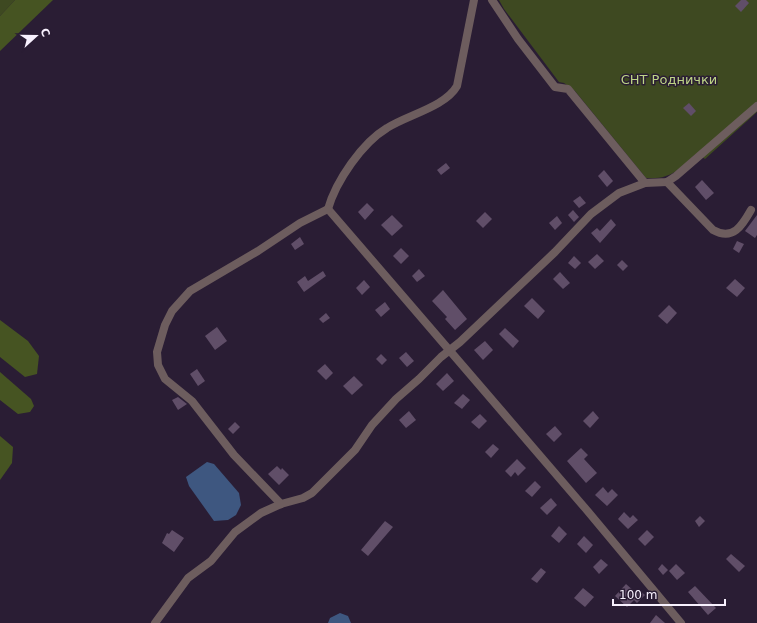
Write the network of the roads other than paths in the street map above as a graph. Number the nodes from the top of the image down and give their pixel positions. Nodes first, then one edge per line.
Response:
1 (474, 0) edge
2 (492, 0) edge
3 (757, 106) edge
4 (667, 182) junction
5 (645, 183) junction
6 (328, 208) junction
7 (751, 210) dead end
8 (450, 351) junction
9 (281, 504) junction
10 (155, 623) edge
11 (681, 623) edge

1 - 6 street
2 - 5 street
3 - 4 street
4 - 5 street
4 - 7 street
5 - 8 street
6 - 8 street
6 - 9 street
8 - 9 street
8 - 11 street
9 - 10 street

